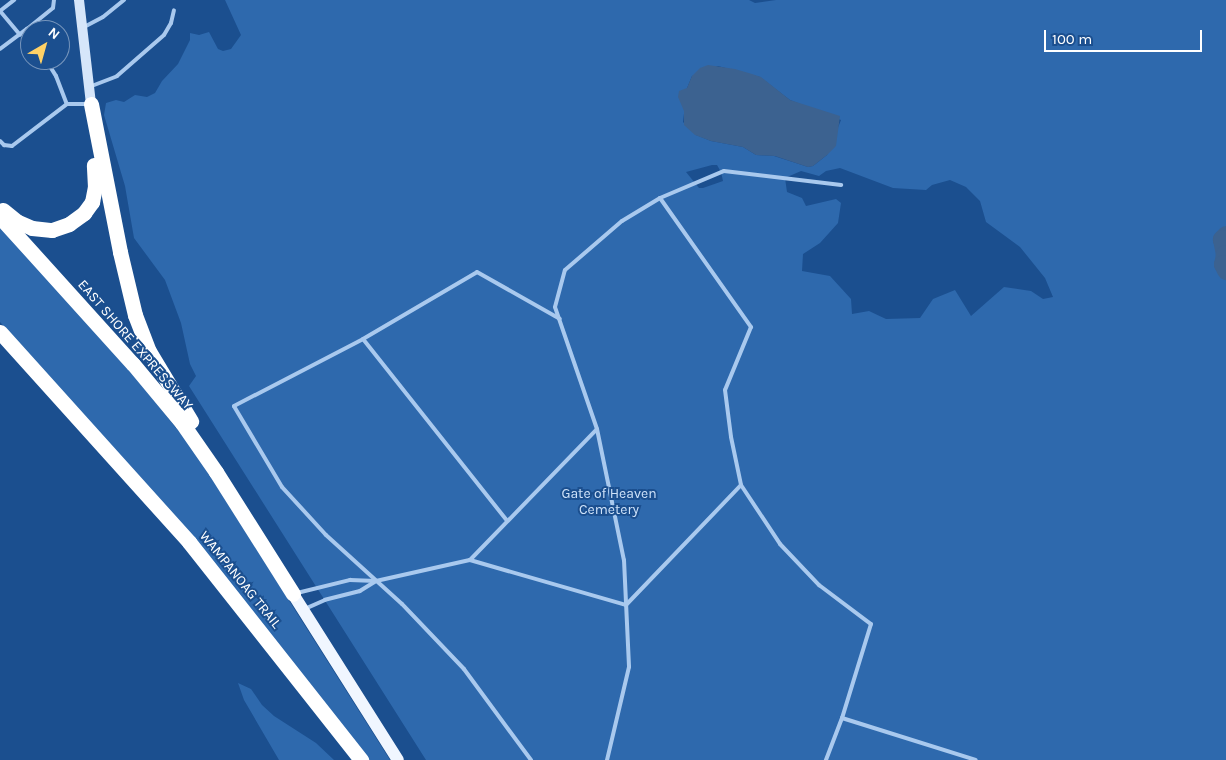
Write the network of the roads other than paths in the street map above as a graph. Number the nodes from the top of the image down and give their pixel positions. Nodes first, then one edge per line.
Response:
1 (14, 0) edge
2 (54, 0) edge
3 (79, 0) edge
4 (124, 0) edge
5 (174, 10) dead end
6 (0, 11) edge
7 (40, 20) edge
8 (84, 27) junction
9 (20, 35) joint
10 (0, 49) edge
11 (52, 70) edge
12 (89, 87) junction
13 (66, 104) junction
14 (91, 104) junction
15 (0, 141) edge
16 (841, 185) dead end
17 (660, 198) junction
18 (0, 208) edge
19 (0, 217) edge
20 (560, 319) junction
21 (0, 332) edge
22 (363, 339) junction
23 (0, 348) edge
24 (85, 427) junction
25 (596, 429) junction
26 (741, 485) junction
27 (235, 502) junction
28 (507, 521) junction
29 (470, 560) junction
30 (376, 580) junction
31 (293, 594) junction
32 (626, 605) junction
33 (303, 610) junction
34 (842, 718) junction
35 (966, 759) edge
36 (361, 760) edge
37 (398, 760) edge
38 (531, 760) edge
39 (607, 760) edge
40 (826, 760) edge
41 (976, 760) edge

1 - 6 lane
2 - 7 lane
3 - 8 main road
4 - 8 lane
5 - 12 lane
6 - 9 lane
8 - 12 main road
9 - 10 lane
11 - 13 lane
12 - 14 main road
13 - 14 lane
13 - 15 lane
14 - 18 highway
14 - 27 highway
16 - 17 lane
17 - 20 lane
17 - 26 lane
19 - 27 highway, EAST SHORE EXPRESSWAY
20 - 22 lane
20 - 25 lane
21 - 24 highway
22 - 28 lane
22 - 30 lane
23 - 24 highway
24 - 36 highway, WAMPANOAG TRAIL
25 - 28 lane
25 - 32 lane
26 - 32 lane
26 - 34 lane
27 - 31 highway
28 - 29 lane
29 - 30 lane
29 - 32 lane
30 - 31 lane
30 - 33 lane
30 - 38 lane
31 - 33 main road
32 - 39 lane
33 - 37 main road
34 - 35 lane
34 - 40 lane
35 - 41 lane

